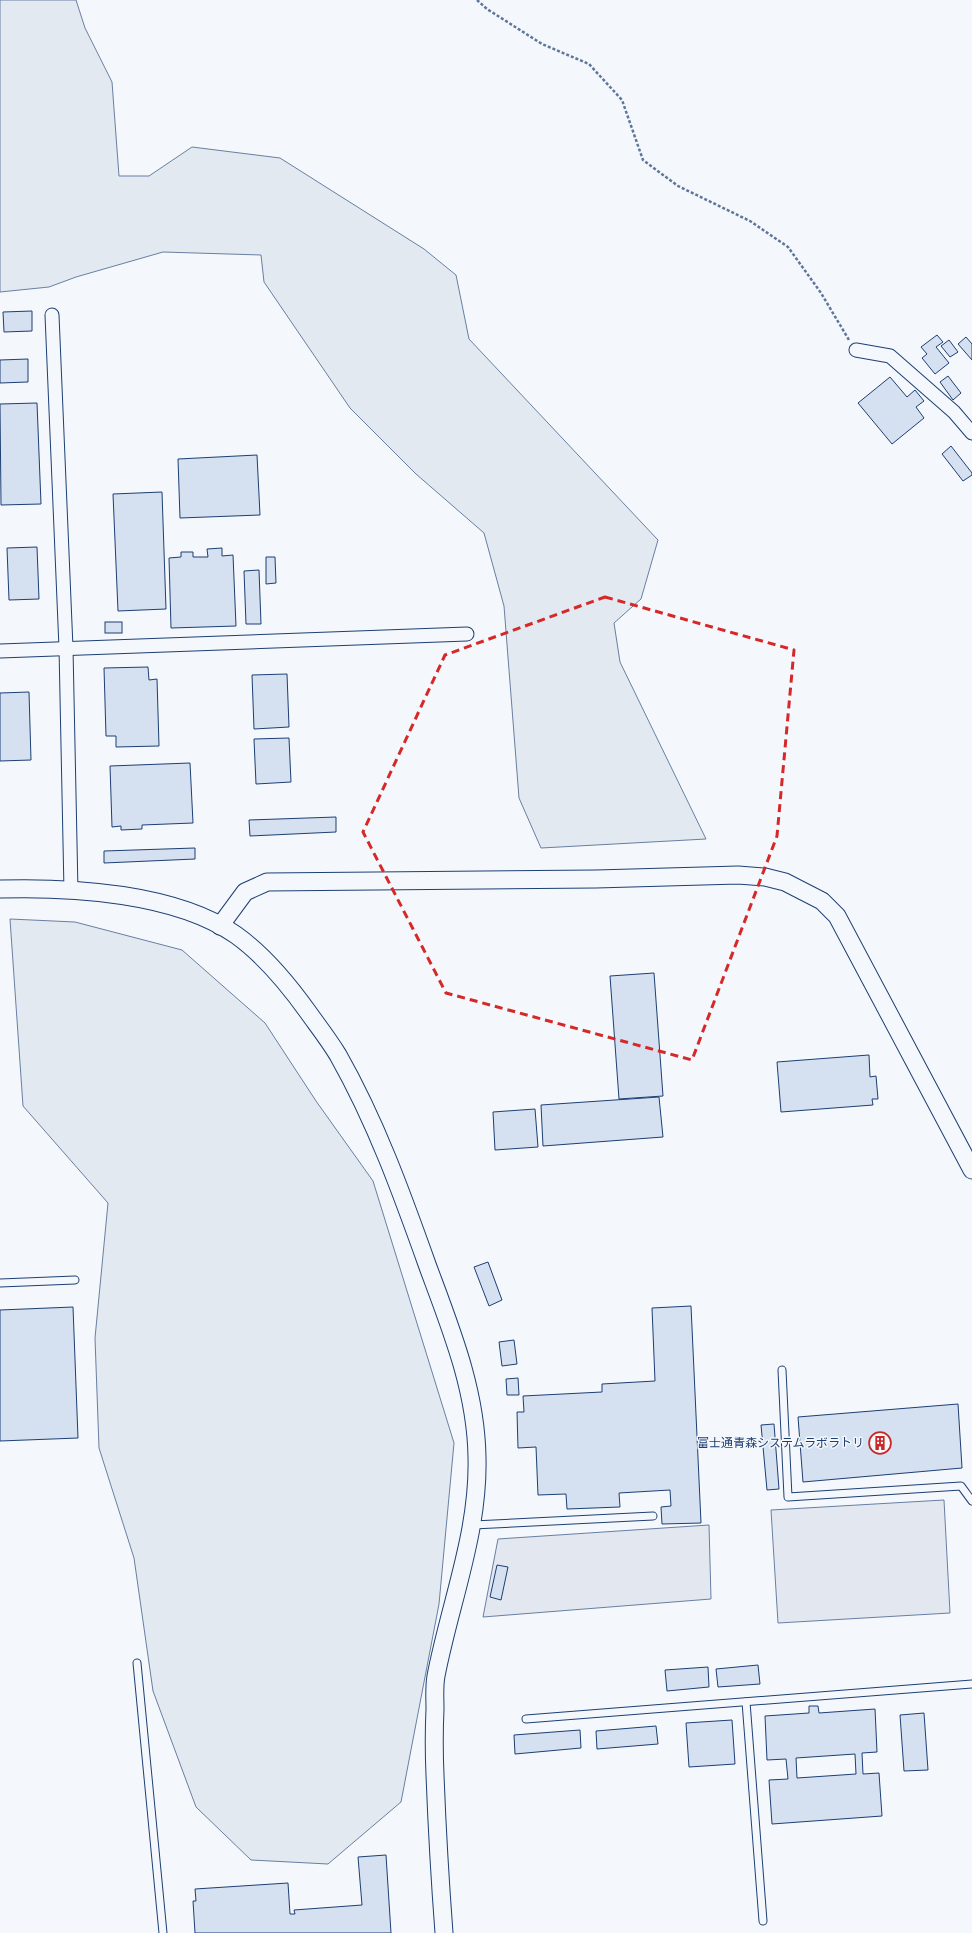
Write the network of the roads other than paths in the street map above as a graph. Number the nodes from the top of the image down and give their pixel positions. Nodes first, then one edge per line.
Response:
1 (52, 316) dead end
2 (856, 350) road end
3 (972, 434) edge
4 (467, 634) dead end
5 (66, 648) junction
6 (0, 651) edge
7 (0, 889) edge
8 (71, 891) junction
9 (220, 926) junction
10 (972, 1170) edge
11 (75, 1280) dead end
12 (0, 1283) edge
13 (782, 1370) dead end
14 (972, 1501) edge
15 (653, 1516) dead end
16 (473, 1525) junction
17 (137, 1664) dead end
18 (972, 1684) edge
19 (746, 1702) junction
20 (526, 1719) dead end
21 (763, 1921) dead end
22 (163, 1933) edge
23 (444, 1933) edge

1 - 5 street
2 - 3 street
4 - 5 street
5 - 6 street
5 - 8 street
7 - 8 street
8 - 9 street
9 - 10 street
9 - 16 street
11 - 12 lane
13 - 14 lane
15 - 16 lane
16 - 23 street
17 - 22 lane
18 - 19 lane
19 - 20 lane
19 - 21 lane

